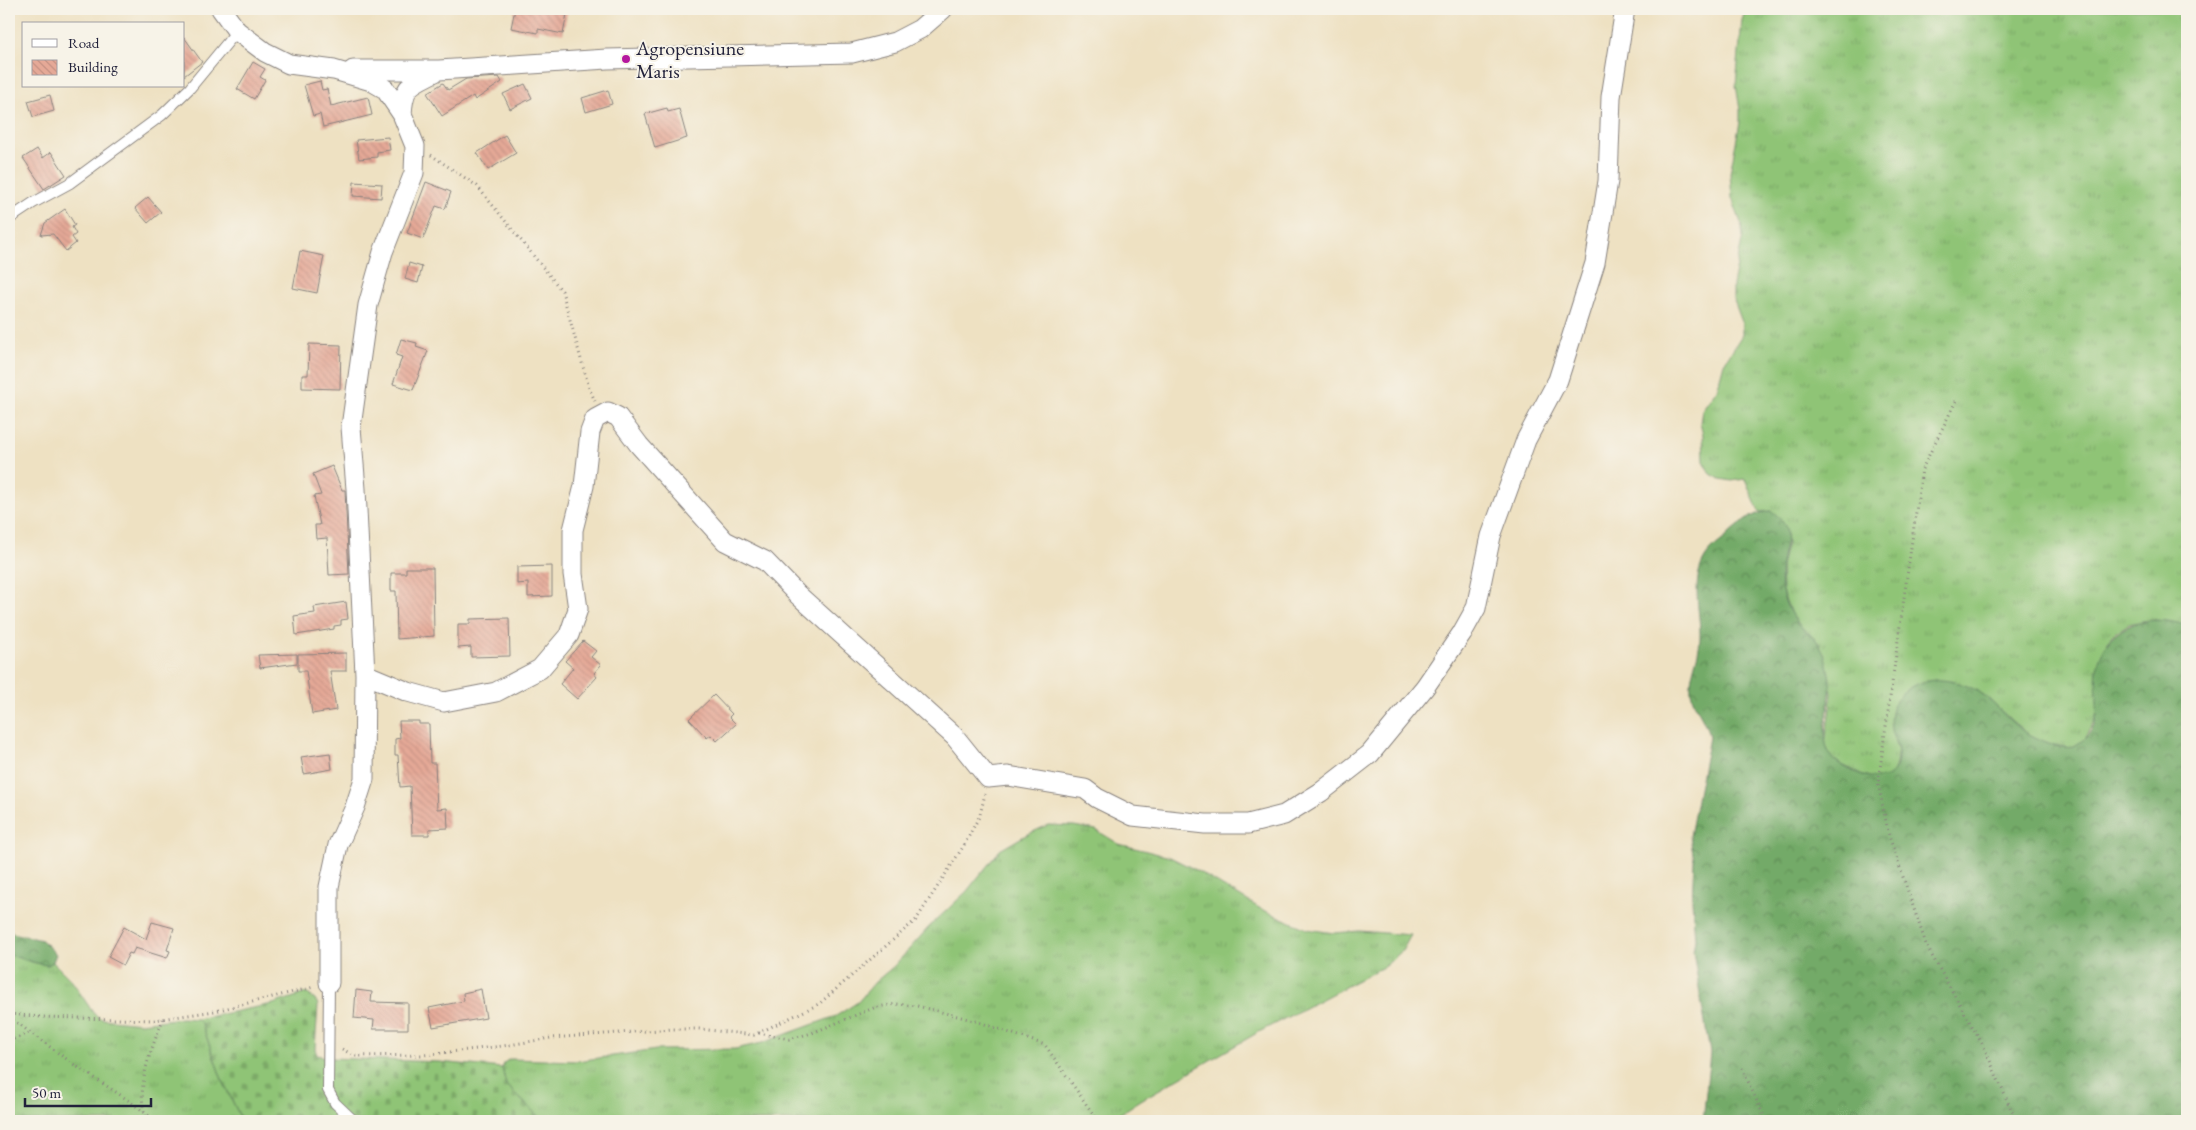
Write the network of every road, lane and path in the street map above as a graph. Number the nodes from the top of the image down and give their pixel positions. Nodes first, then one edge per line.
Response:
1 (222, 9) edge
2 (943, 9) edge
3 (1625, 9) edge
4 (237, 31) junction
5 (334, 70) junction
6 (439, 70) junction
7 (402, 114) junction
8 (415, 146) junction
9 (9, 219) edge
10 (1956, 401) dead end
11 (602, 415) junction
12 (365, 674) junction
13 (988, 778) junction
14 (329, 983) junction
15 (9, 1014) edge
16 (163, 1019) junction
17 (30, 1032) junction
18 (758, 1033) junction
19 (328, 1034) junction
20 (9, 1041) edge
21 (1742, 1068) dead end
22 (142, 1110) junction
23 (147, 1121) edge
24 (156, 1121) edge
25 (354, 1121) edge
26 (1098, 1121) edge
27 (1766, 1121) edge
28 (2016, 1121) edge

1 - 4 street
2 - 6 street
3 - 13 street
4 - 5 street
4 - 9 lane
5 - 6 street
5 - 7 street
6 - 7 street
7 - 8 street
8 - 11 path
8 - 12 street
10 - 28 path
11 - 12 street
11 - 13 street
12 - 14 street
13 - 18 path
14 - 16 path
14 - 19 lane
15 - 16 path
15 - 17 path
16 - 22 path
17 - 20 path
17 - 22 path
18 - 19 path
18 - 26 path
19 - 25 lane
21 - 27 path
22 - 23 path
22 - 24 path

